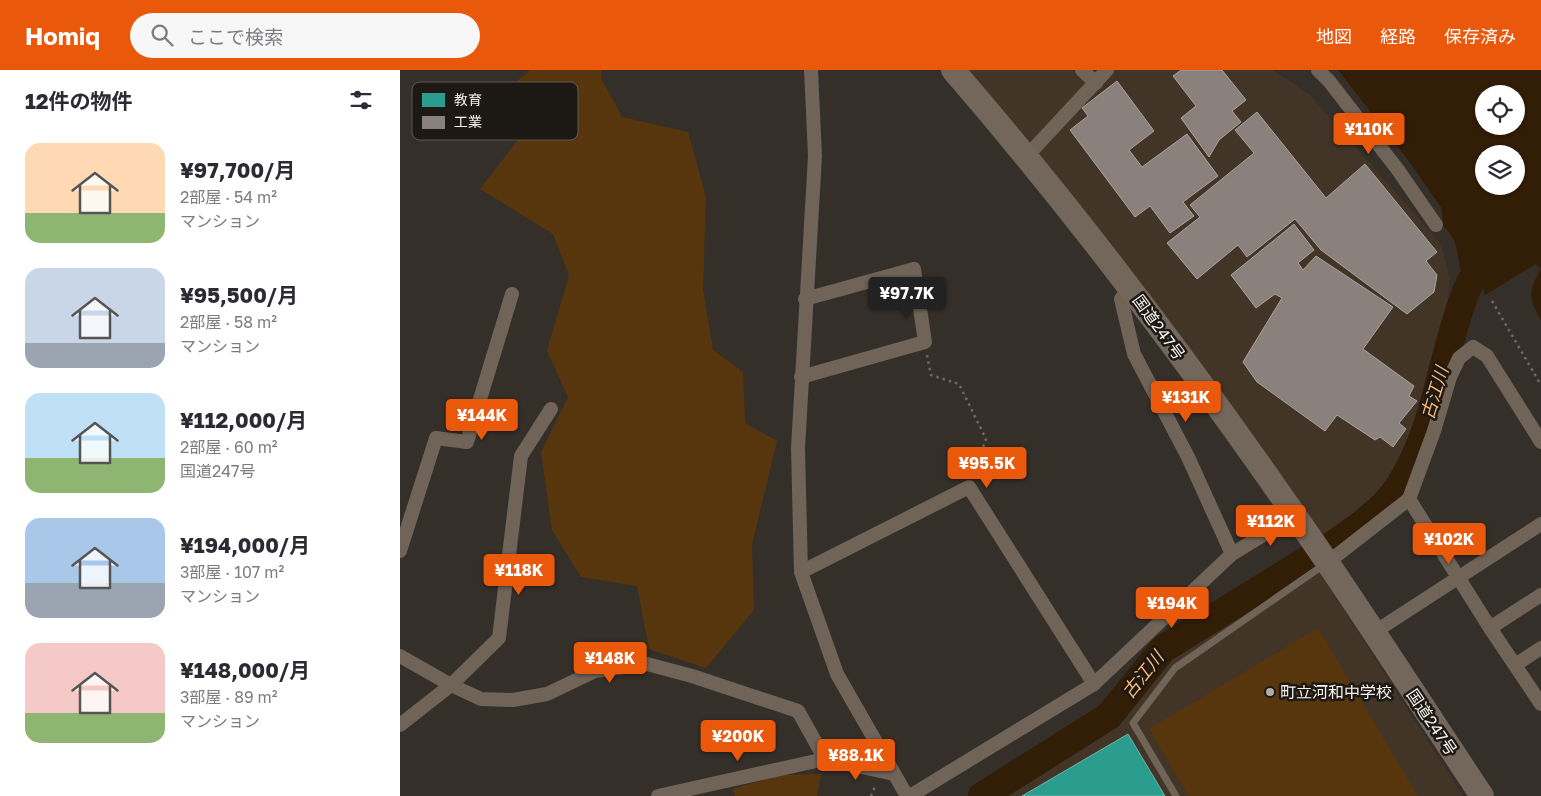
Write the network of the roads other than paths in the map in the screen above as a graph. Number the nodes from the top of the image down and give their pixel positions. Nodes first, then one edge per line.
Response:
1 (811, 70) edge
2 (953, 70) edge
3 (1082, 70) edge
4 (1107, 70) edge
5 (1318, 70) edge
6 (1096, 83) junction
7 (1027, 156) junction
8 (1436, 225) dead end
9 (1130, 288) junction
10 (512, 294) dead end
11 (805, 299) junction
12 (801, 377) junction
13 (551, 409) dead end
14 (1541, 442) edge
15 (1409, 498) junction
16 (1294, 516) junction
17 (1541, 524) edge
18 (400, 551) edge
19 (1232, 554) junction
20 (1327, 563) junction
21 (801, 572) junction
22 (1458, 577) junction
23 (1541, 595) edge
24 (1490, 628) junction
25 (1373, 633) junction
26 (1541, 648) edge
27 (400, 656) edge
28 (1515, 665) junction
29 (1094, 684) junction
30 (451, 685) junction
31 (1541, 704) edge
32 (400, 725) edge
33 (825, 759) junction
34 (894, 774) junction
35 (658, 796) edge
36 (909, 796) edge
37 (1176, 796) edge
38 (1482, 796) edge

1 - 11 street
2 - 7 highway, 国道247号
3 - 6 street
4 - 6 street
5 - 8 street
6 - 7 street
7 - 9 highway, 国道247号
9 - 16 highway, 国道247号
9 - 19 street
10 - 18 street
11 - 12 street
11 - 12 street
12 - 21 street
13 - 30 street
14 - 15 street
15 - 20 street
15 - 22 street
16 - 19 street
16 - 20 highway, 国道247号
17 - 22 street
19 - 29 street
20 - 25 highway, 国道247号
20 - 37 lane
21 - 29 street
21 - 34 street
22 - 24 street
22 - 25 street
23 - 24 street
24 - 28 street
25 - 38 highway, 国道247号
26 - 28 street
27 - 30 street
28 - 31 street
29 - 36 street
30 - 32 street
30 - 33 street
33 - 34 street
33 - 35 street
34 - 36 street

